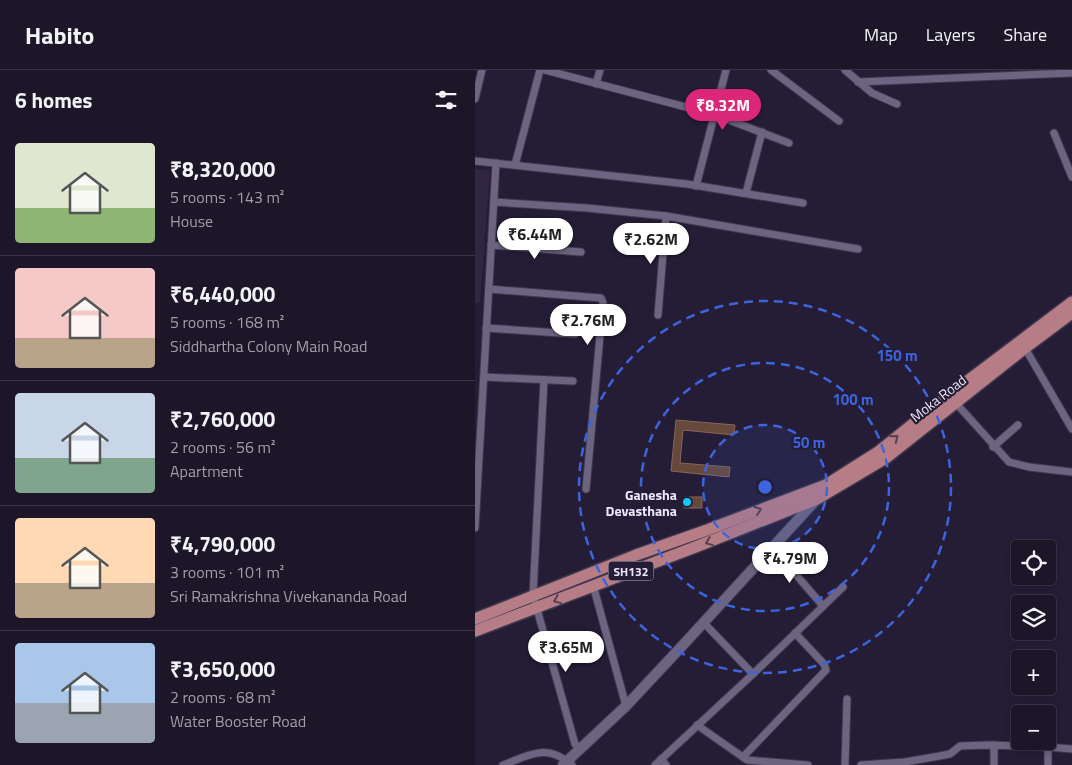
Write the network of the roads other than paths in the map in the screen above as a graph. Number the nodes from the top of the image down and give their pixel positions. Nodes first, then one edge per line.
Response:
1 (483, 70) edge
2 (540, 70) edge
3 (545, 70) edge
4 (600, 70) edge
5 (726, 70) edge
6 (771, 70) edge
7 (845, 70) edge
8 (1061, 72) edge
9 (981, 73) edge
10 (1021, 73) edge
11 (1072, 73) edge
12 (858, 82) junction
13 (596, 84) junction
14 (475, 99) edge
15 (897, 104) dead end
16 (716, 115) junction
17 (839, 121) dead end
18 (762, 132) junction
19 (1054, 133) dead end
20 (789, 142) dead end
21 (475, 161) edge
22 (496, 163) junction
23 (515, 165) junction
24 (1070, 168) edge
25 (1072, 177) edge
26 (696, 186) junction
27 (746, 193) junction
28 (494, 202) junction
29 (803, 203) dead end
30 (666, 216) junction
31 (491, 245) junction
32 (858, 249) dead end
33 (581, 252) dead end
34 (489, 289) junction
35 (1071, 311) edge
36 (658, 315) dead end
37 (487, 328) junction
38 (575, 334) dead end
39 (1025, 348) junction
40 (484, 377) junction
41 (543, 380) junction
42 (573, 381) dead end
43 (953, 399) junction
44 (1018, 425) dead end
45 (1072, 429) edge
46 (993, 446) junction
47 (1072, 472) edge
48 (826, 484) junction
49 (586, 489) dead end
50 (817, 499) junction
51 (784, 506) junction
52 (475, 528) edge
53 (773, 548) junction
54 (593, 585) junction
55 (843, 586) dead end
56 (533, 595) junction
57 (823, 606) junction
58 (536, 608) junction
59 (475, 619) edge
60 (703, 622) junction
61 (475, 631) edge
62 (795, 633) junction
63 (753, 674) junction
64 (847, 699) dead end
65 (625, 706) junction
66 (697, 725) junction
67 (993, 745) junction
68 (1011, 746) edge
69 (580, 748) junction
70 (1056, 748) edge
71 (1072, 749) edge
72 (1048, 750) edge
73 (743, 757) junction
74 (664, 762) edge
75 (567, 764) edge
76 (905, 764) edge
77 (503, 765) edge
78 (655, 765) edge
79 (790, 765) edge
80 (808, 765) edge
81 (845, 765) edge
82 (861, 765) edge
83 (993, 765) edge
84 (1048, 765) edge

1 - 14 street
2 - 23 street
3 - 13 street
4 - 13 street
5 - 16 street
6 - 17 street
7 - 12 street
8 - 10 street
8 - 11 street
9 - 10 street
9 - 12 street
12 - 15 street
13 - 16 street
16 - 18 street
16 - 26 street
18 - 20 street
18 - 27 street
19 - 24 street
21 - 22 street
22 - 23 street
22 - 28 street
23 - 26 street
24 - 25 street
26 - 27 street
27 - 29 street
28 - 30 street
28 - 31 street
30 - 32 street
30 - 36 street
31 - 33 street
31 - 34 street
34 - 37 street
34 - 49 street
35 - 39 main road, Moka Road / SH132
35 - 43 main road, Moka Road / SH132
37 - 38 street
37 - 40 street
39 - 43 main road, Moka Road / SH132
39 - 45 street
40 - 41 street
40 - 52 street
41 - 42 street
41 - 56 street
43 - 46 street
48 -> 43 main road, Moka Road / SH132
43 - 50 main road, Moka Road / SH132
44 - 46 street
46 - 47 street
48 - 50 main road
48 - 51 main road, SH132
50 - 51 main road, SH132
50 - 53 main road
51 -> 54 main road, SH132
56 -> 51 main road, SH132
53 - 57 street
53 - 60 main road
54 -> 58 main road, SH132
54 - 65 street
55 - 57 street
56 - 58 street
56 - 59 main road, SH132
57 - 62 street
58 - 61 main road, SH132
58 - 69 street
60 - 63 street
60 - 65 main road
62 - 63 street
62 - 73 street
63 - 66 street
64 - 81 street
65 - 69 main road
66 - 73 street
66 - 74 street
67 - 68 street
67 - 76 street
67 - 83 street
69 - 75 main road
70 - 71 street
72 - 84 street
73 - 79 street
74 - 78 street
75 - 77 street
76 - 82 street
79 - 80 street

